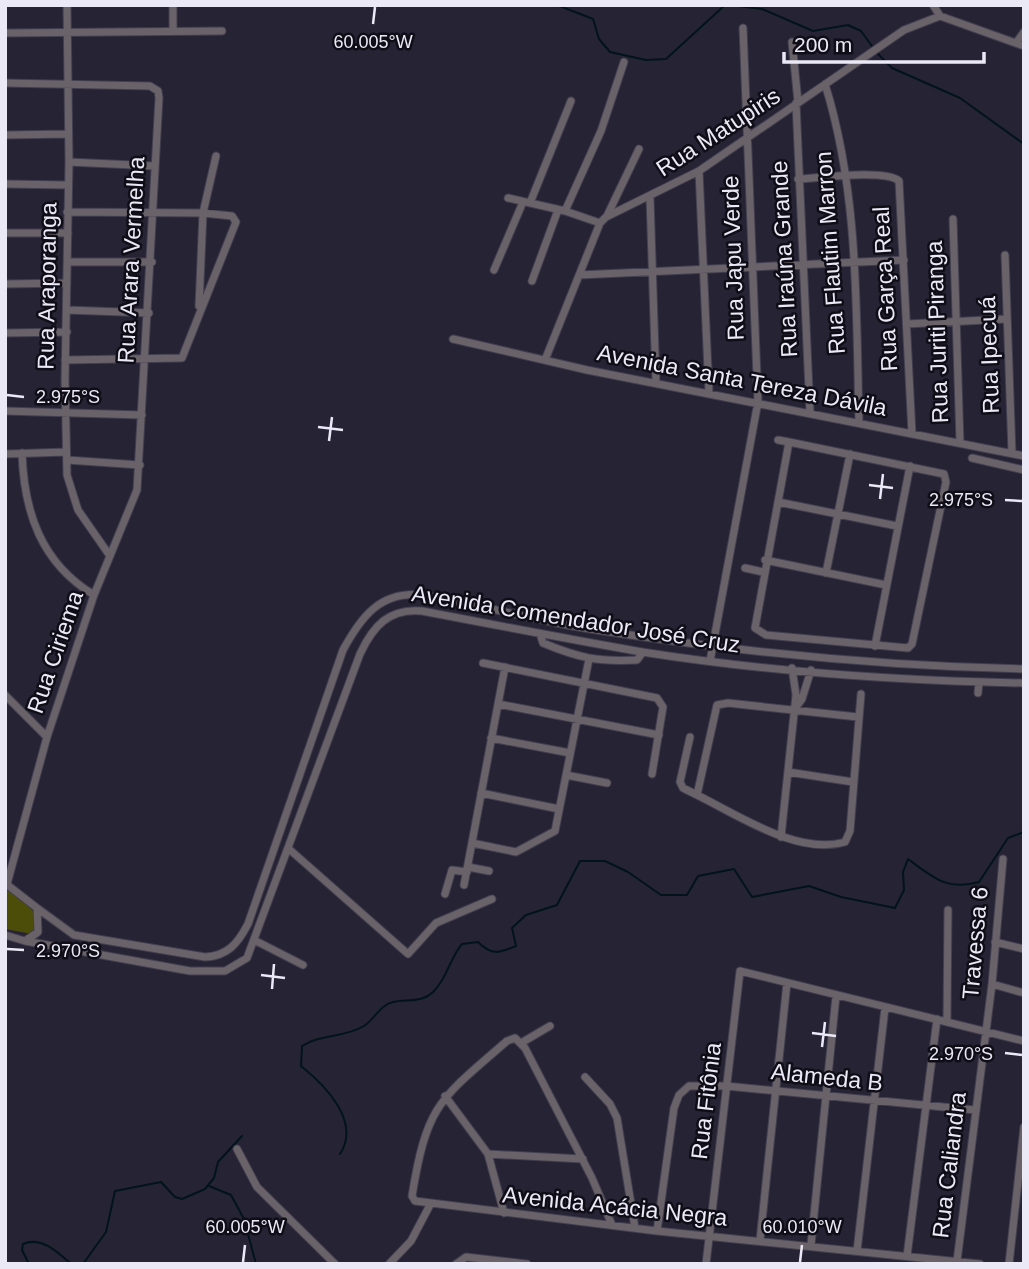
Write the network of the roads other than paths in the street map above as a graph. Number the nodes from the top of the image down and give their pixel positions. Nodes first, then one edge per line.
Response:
1 (67, 5) edge
2 (173, 5) edge
3 (933, 5) edge
4 (940, 16) junction
5 (743, 28) dead end
6 (173, 31) junction
7 (68, 32) junction
8 (222, 32) dead end
9 (5, 33) edge
10 (1024, 33) edge
11 (792, 42) dead end
12 (1020, 45) edge
13 (624, 62) dead end
14 (5, 83) edge
15 (68, 84) junction
16 (825, 84) junction
17 (571, 101) dead end
18 (797, 103) junction
19 (68, 134) junction
20 (5, 135) edge
21 (747, 137) junction
22 (639, 149) dead end
23 (216, 156) dead end
24 (69, 162) junction
25 (155, 166) junction
26 (699, 172) junction
27 (847, 177) junction
28 (798, 179) junction
29 (5, 184) edge
30 (68, 185) junction
31 (508, 198) dead end
32 (650, 198) junction
33 (526, 202) junction
34 (561, 210) junction
35 (67, 212) junction
36 (152, 213) junction
37 (203, 213) junction
38 (953, 219) dead end
39 (603, 220) junction
40 (5, 233) edge
41 (68, 233) junction
42 (1005, 256) dead end
43 (904, 260) junction
44 (68, 262) junction
45 (152, 262) junction
46 (854, 264) junction
47 (753, 266) junction
48 (804, 266) junction
49 (705, 269) junction
50 (494, 270) dead end
51 (654, 273) junction
52 (579, 275) junction
53 (532, 281) dead end
54 (67, 283) junction
55 (5, 284) edge
56 (67, 310) junction
57 (149, 313) junction
58 (199, 314) junction
59 (1006, 319) junction
60 (955, 322) junction
61 (907, 324) junction
62 (67, 332) junction
63 (5, 333) edge
64 (453, 339) dead end
65 (65, 360) junction
66 (145, 360) junction
67 (545, 360) junction
68 (656, 382) junction
69 (709, 393) junction
70 (758, 402) junction
71 (5, 411) edge
72 (810, 412) junction
73 (65, 413) junction
74 (142, 415) junction
75 (859, 422) junction
76 (912, 433) junction
77 (778, 440) dead end
78 (789, 442) junction
79 (960, 443) junction
80 (22, 453) junction
81 (1012, 453) junction
82 (5, 454) edge
83 (850, 454) junction
84 (67, 456) junction
85 (1024, 456) edge
86 (972, 458) dead end
87 (140, 465) junction
88 (910, 466) junction
89 (1024, 470) edge
90 (778, 502) junction
91 (838, 514) junction
92 (897, 526) junction
93 (110, 556) junction
94 (765, 560) junction
95 (745, 568) dead end
96 (763, 572) junction
97 (826, 573) junction
98 (886, 585) junction
99 (94, 595) junction
100 (540, 634) junction
101 (818, 640) junction
102 (834, 642) junction
103 (712, 646) junction
104 (875, 646) junction
105 (817, 650) dead end
106 (643, 652) junction
107 (833, 658) junction
108 (589, 660) junction
109 (709, 661) junction
110 (483, 663) dead end
111 (505, 667) junction
112 (793, 668) junction
113 (1024, 669) edge
114 (811, 670) junction
115 (979, 682) junction
116 (584, 683) junction
117 (989, 683) junction
118 (1024, 683) edge
119 (989, 692) dead end
120 (978, 693) dead end
121 (861, 694) dead end
122 (5, 695) edge
123 (498, 704) junction
124 (794, 710) junction
125 (858, 717) junction
126 (577, 720) junction
127 (659, 736) junction
128 (47, 737) junction
129 (690, 737) dead end
130 (491, 738) junction
131 (570, 753) junction
132 (788, 772) junction
133 (652, 774) dead end
134 (566, 775) junction
135 (853, 782) junction
136 (607, 783) dead end
137 (481, 793) junction
138 (697, 795) junction
139 (559, 809) junction
140 (781, 837) junction
141 (472, 843) junction
142 (289, 849) junction
143 (1003, 859) dead end
144 (467, 869) junction
145 (489, 871) dead end
146 (6, 883) edge
147 (464, 885) dead end
148 (445, 894) dead end
149 (492, 899) dead end
150 (37, 908) junction
151 (948, 910) dead end
152 (5, 935) edge
153 (25, 941) junction
154 (256, 942) junction
155 (995, 942) junction
156 (1024, 949) edge
157 (303, 965) dead end
158 (787, 983) junction
159 (992, 984) junction
160 (1024, 993) edge
161 (836, 996) junction
162 (885, 1007) junction
163 (937, 1019) junction
164 (947, 1021) junction
165 (550, 1026) dead end
166 (986, 1032) junction
167 (1024, 1041) edge
168 (521, 1043) junction
169 (586, 1077) dead end
170 (726, 1086) junction
171 (776, 1090) junction
172 (444, 1096) junction
173 (825, 1096) junction
174 (874, 1102) junction
175 (925, 1106) junction
176 (975, 1110) junction
177 (1024, 1127) edge
178 (237, 1149) dead end
179 (488, 1154) junction
180 (583, 1159) junction
181 (1022, 1159) edge
182 (430, 1205) junction
183 (504, 1213) junction
184 (612, 1225) junction
185 (635, 1228) junction
186 (657, 1231) junction
187 (710, 1235) junction
188 (760, 1240) junction
189 (810, 1245) junction
190 (857, 1251) junction
191 (907, 1256) junction
192 (957, 1261) junction
193 (504, 1262) edge
194 (335, 1264) edge
195 (389, 1264) edge
196 (456, 1264) edge
197 (527, 1264) edge
198 (706, 1264) edge
199 (980, 1264) edge
200 (1009, 1264) edge

1 - 7 street, Rua Araporanga
2 - 6 street
3 - 4 street
4 - 12 street
4 - 16 street, Rua Matupiris
5 - 21 street, Rua Japu Verde
6 - 7 street
6 - 8 street
7 - 9 street
7 - 15 street, Rua Araporanga
10 - 12 street
11 - 18 street, Rua Iraúna Grande
13 - 34 street
14 - 15 street
15 - 19 street, Rua Araporanga
15 - 25 street, Rua Arara Vermelha
16 - 18 street, Rua Matupiris
16 - 27 street, Rua Flautim Marron
17 - 33 street
18 - 21 street, Rua Matupiris
18 - 28 street, Rua Iraúna Grande
19 - 20 street
19 - 24 street, Rua Araporanga
21 - 26 street, Rua Matupiris
21 - 47 street, Rua Japu Verde
22 - 39 street
23 - 37 street
24 - 25 street
24 - 30 street, Rua Araporanga
25 - 36 street, Rua Arara Vermelha
26 - 32 street, Rua Matupiris
26 - 49 street
27 - 28 street
27 - 43 street, Rua Garça Real
27 - 46 street, Rua Flautim Marron
28 - 48 street, Rua Iraúna Grande
29 - 30 street
30 - 35 street, Rua Araporanga
31 - 33 street
32 - 39 street, Rua Matupiris
32 - 51 street
33 - 34 street
33 - 50 street
34 - 39 street
34 - 53 street
35 - 36 street
35 - 41 street, Rua Araporanga
36 - 37 street
36 - 45 street, Rua Arara Vermelha
37 - 58 street
37 - 58 street
38 - 60 street, Rua Juriti Piranga
39 - 52 street
40 - 41 street
41 - 44 street, Rua Araporanga
42 - 59 street, Rua Ipecuá
43 - 46 street
43 - 61 street, Rua Garça Real
44 - 45 street
44 - 54 street, Rua Araporanga
45 - 57 street, Rua Arara Vermelha
46 - 48 street
46 - 75 street, Rua Flautim Marron
47 - 48 street
47 - 49 street
47 - 70 street, Rua Japu Verde
48 - 72 street, Rua Iraúna Grande
49 - 51 street
49 - 69 street
51 - 52 street
51 - 68 street
52 - 67 street
54 - 55 street
54 - 56 street, Rua Araporanga
56 - 57 street
56 - 62 street, Rua Araporanga
57 - 66 street, Rua Arara Vermelha
58 - 66 street
59 - 60 street
59 - 81 street, Rua Ipecuá
60 - 61 street
60 - 79 street, Rua Juriti Piranga
61 - 76 street, Rua Garça Real
62 - 63 street
62 - 65 street, Rua Araporanga
64 - 67 street, Avenida Santa Tereza Dávila
65 - 66 street
65 - 73 street, Rua Araporanga
66 - 74 street, Rua Arara Vermelha
67 - 68 street, Avenida Santa Tereza Dávila
68 - 69 street, Avenida Santa Tereza Dávila
69 - 70 street, Avenida Santa Tereza Dávila
70 - 72 street, Avenida Santa Tereza Dávila
70 - 103 street, Rua Japu Verde
71 - 73 street
72 - 75 street, Avenida Santa Tereza Dávila
73 - 74 street
73 - 84 street, Rua Araporanga
74 - 87 street, Rua Arara Vermelha
75 - 76 street, Avenida Santa Tereza Dávila
76 - 79 street, Avenida Santa Tereza Dávila
77 - 78 street
78 - 83 street
78 - 90 street
79 - 81 street, Avenida Santa Tereza Dávila
80 - 82 street
80 - 84 street
80 - 99 street
81 - 85 street, Avenida Santa Tereza Dávila
83 - 88 street
83 - 91 street
84 - 87 street
84 - 93 street, Rua Araporanga
86 - 89 street
87 - 93 street, Rua Arara Vermelha
88 - 92 street
88 - 104 street
90 - 91 street
90 - 94 street
91 - 92 street
91 - 97 street
92 - 98 street
93 - 99 street, Rua Ciriema
94 - 96 street
94 - 97 street
95 - 96 street
96 - 101 street
97 - 98 street
98 - 104 street
99 - 128 street, Rua Ciriema
100 - 106 street, Avenida Comendador José Cruz
100 - 108 street
100 - 142 street, Avenida Comendador José Cruz
101 - 102 street
101 - 105 street
102 - 104 street
102 - 107 street
103 - 107 street, Avenida Comendador José Cruz
103 - 109 street, Rua Japu Verde
103 - 150 street, Avenida Comendador José Cruz
106 - 108 street
106 - 109 street, Avenida Comendador José Cruz
107 - 113 street, Avenida Comendador José Cruz
108 - 116 street
109 - 112 street, Avenida Comendador José Cruz
110 - 111 street
111 - 116 street
111 - 123 street
112 - 114 street, Avenida Comendador José Cruz
112 - 124 street
114 - 115 street, Avenida Comendador José Cruz
114 - 124 street
115 - 117 street, Avenida Comendador José Cruz
115 - 120 street
116 - 126 street
116 - 127 street
117 - 118 street, Avenida Comendador José Cruz
117 - 119 street
121 - 125 street
122 - 128 street
123 - 126 street
123 - 130 street
124 - 125 street
124 - 132 street
124 - 138 street
125 - 135 street
126 - 127 street
126 - 131 street
127 - 133 street
128 - 146 street, Rua Ciriema
129 - 138 street
130 - 131 street
130 - 137 street
131 - 134 street
132 - 135 street
132 - 140 street
134 - 136 street
134 - 139 street
135 - 140 street
137 - 139 street
137 - 141 street
138 - 140 street
139 - 141 street
141 - 144 street
142 - 149 street
142 - 154 street, Avenida Comendador José Cruz
143 - 155 street, Travessa 6
144 - 145 street
144 - 147 street
144 - 148 street
146 - 150 street, Avenida Comendador José Cruz
150 - 153 street
151 - 164 street
152 - 153 street, Avenida Comendador José Cruz
153 - 154 street, Avenida Comendador José Cruz
154 - 157 street
155 - 156 street
155 - 159 street, Travessa 6
158 - 161 street
158 - 170 street, Rua Fitônia
158 - 171 street
159 - 160 street
159 - 166 street, Travessa 6
161 - 162 street
161 - 173 street
162 - 163 street
162 - 174 street
163 - 164 street
163 - 175 street
164 - 166 street
165 - 168 street
166 - 167 street
166 - 176 street, Rua Caliandra
168 - 172 street
168 - 180 street
169 - 185 street
170 - 171 street, Alameda B
170 - 186 street, Alameda B
170 - 187 street, Rua Fitônia
171 - 173 street, Alameda B
171 - 188 street
172 - 179 street
172 - 182 street, Avenida Acácia Negra
173 - 174 street, Alameda B
173 - 189 street
174 - 175 street, Alameda B
174 - 190 street
175 - 176 street, Alameda B
175 - 191 street
176 - 192 street, Rua Caliandra
177 - 181 street
178 - 194 street
179 - 180 street
179 - 183 street
180 - 184 street
181 - 200 street
182 - 183 street, Avenida Acácia Negra
182 - 195 street
183 - 184 street, Avenida Acácia Negra
184 - 185 street, Avenida Acácia Negra
185 - 186 street, Avenida Acácia Negra
186 - 187 street, Avenida Acácia Negra
187 - 188 street, Avenida Acácia Negra
187 - 198 street, Rua Fitônia
188 - 189 street, Avenida Acácia Negra
189 - 190 street, Avenida Acácia Negra
190 - 191 street, Avenida Acácia Negra
191 - 192 street, Avenida Acácia Negra
192 - 199 street, Avenida Acácia Negra
193 - 196 street
193 - 197 street

